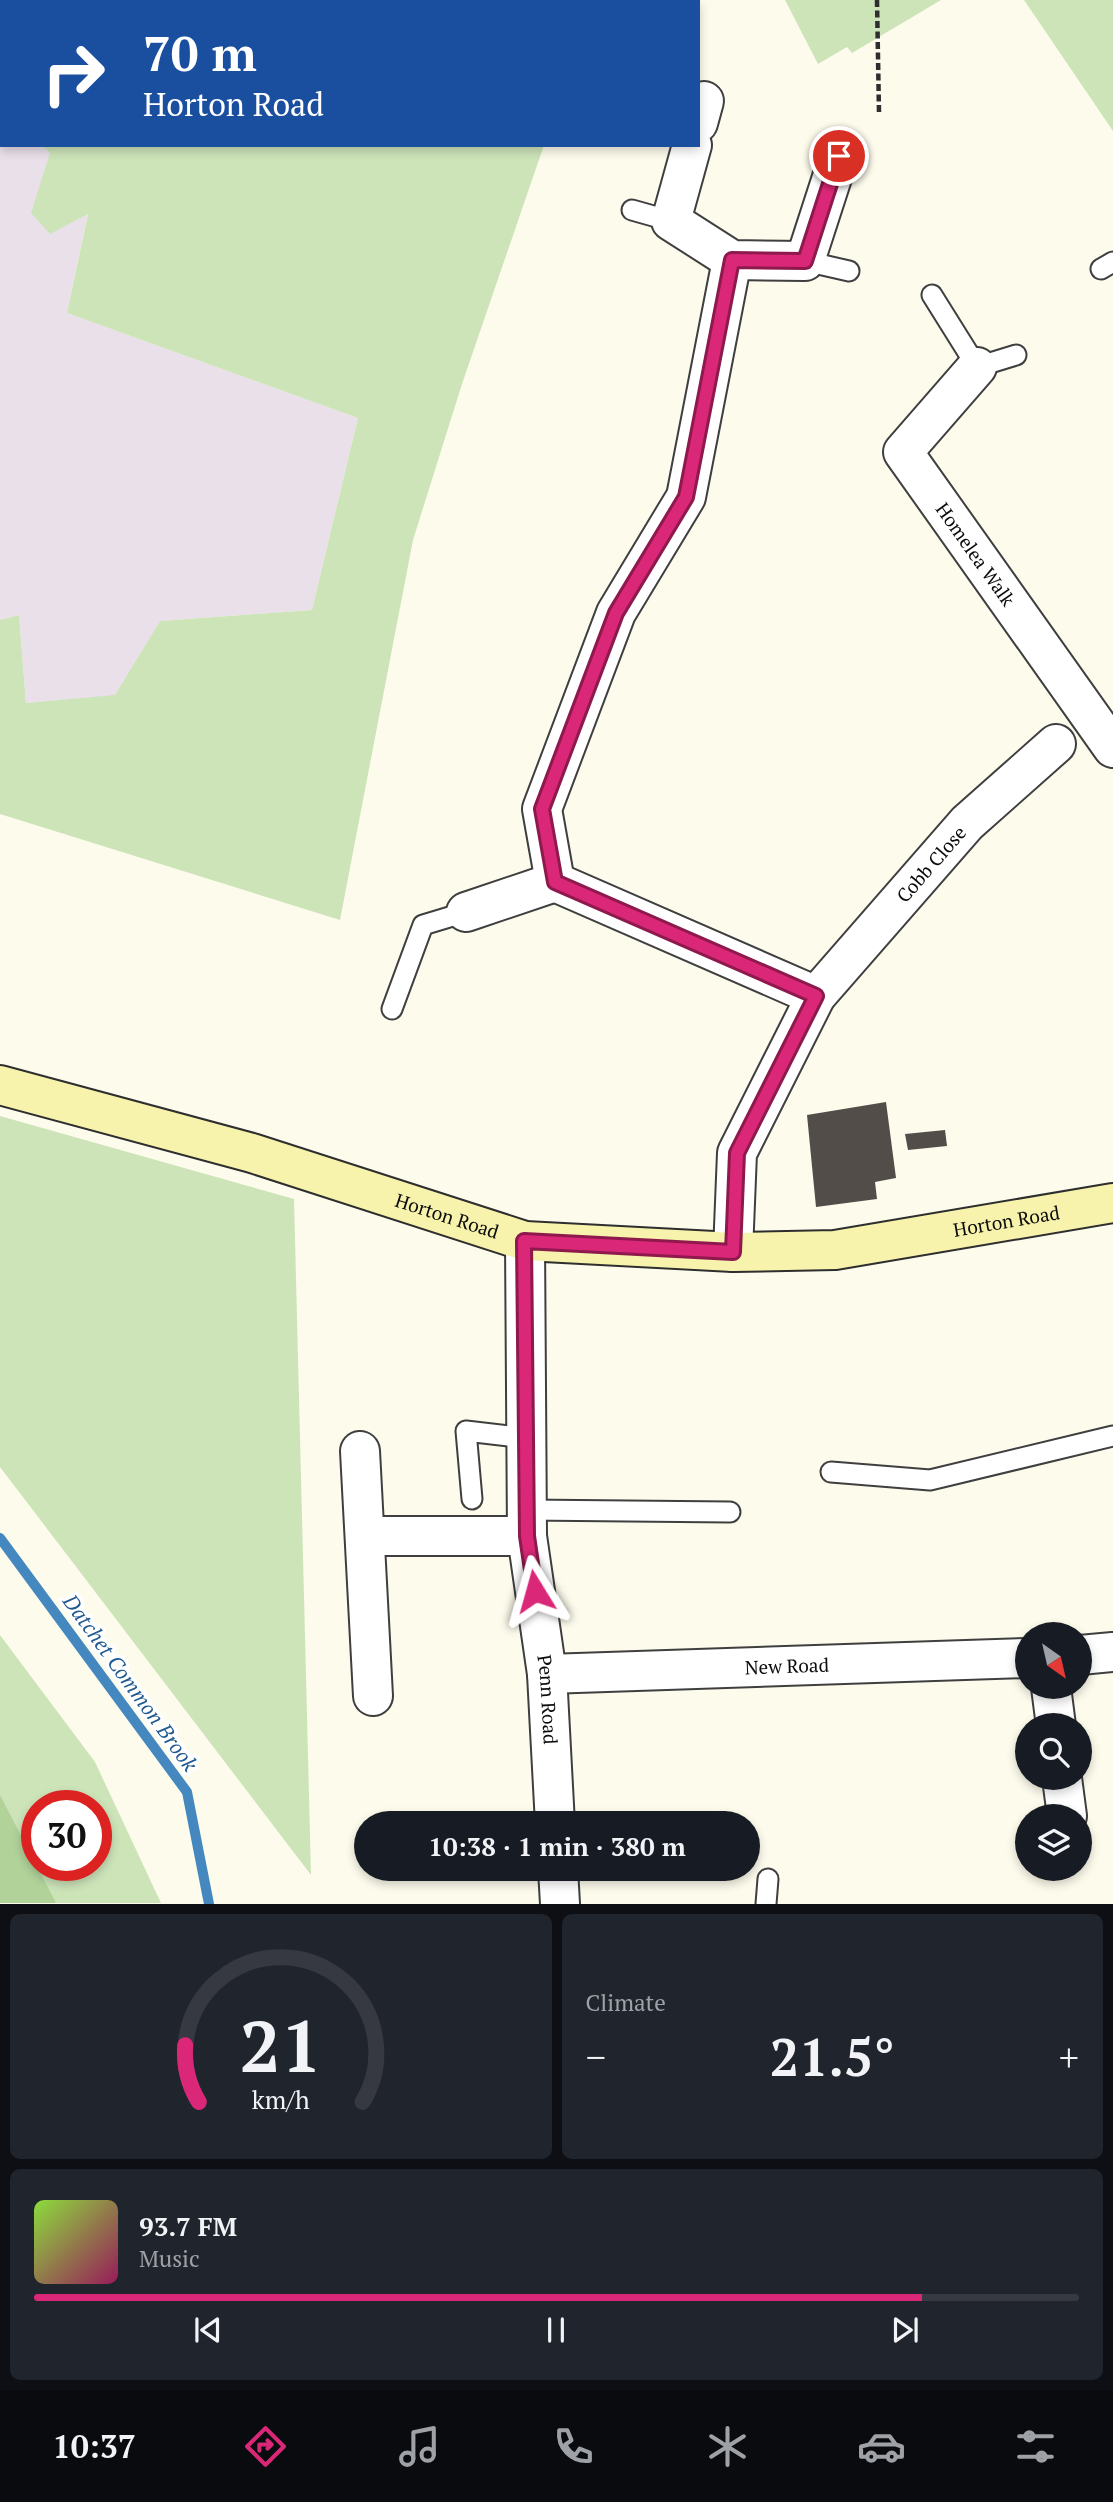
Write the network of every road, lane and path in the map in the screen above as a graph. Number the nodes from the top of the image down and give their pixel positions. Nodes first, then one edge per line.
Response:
1 (877, 0) edge
2 (879, 113) dead end
3 (691, 147) edge
4 (839, 156) dead end
5 (632, 210) dead end
6 (671, 221) junction
7 (732, 260) junction
8 (805, 261) junction
9 (849, 271) dead end
10 (932, 295) dead end
11 (1016, 355) dead end
12 (977, 367) junction
13 (1056, 744) dead end
14 (1113, 748) edge
15 (555, 882) junction
16 (466, 912) joint
17 (816, 996) junction
18 (392, 1009) dead end
19 (0, 1085) edge
20 (1113, 1203) edge
21 (524, 1241) junction
22 (733, 1252) junction
23 (1113, 1436) edge
24 (526, 1438) junction
25 (360, 1451) dead end
26 (831, 1472) dead end
27 (472, 1499) dead end
28 (730, 1512) dead end
29 (527, 1523) junction
30 (367, 1536) junction
31 (1113, 1652) edge
32 (1092, 1654) edge
33 (1015, 1658) edge
34 (547, 1674) junction
35 (373, 1696) dead end
36 (554, 1811) edge
37 (768, 1879) dead end
38 (558, 1881) edge
39 (559, 1903) edge
40 (766, 1903) edge

1 - 2 path
3 - 6 street
4 - 8 street
5 - 6 lane
6 - 7 street
7 - 8 street
7 - 15 street
8 - 9 lane
10 - 12 lane
11 - 12 lane
12 - 14 street, Homelea Walk
13 - 17 street, Cobb Close
15 - 16 street
15 - 17 street
16 - 18 lane
17 - 22 street, Cobb Close
19 - 21 main road, Horton Road
20 - 22 main road, Horton Road
21 - 22 main road, Horton Road
21 - 24 street, Penn Road
23 - 26 lane
24 - 27 lane
24 - 29 street, Penn Road
25 - 30 street
28 - 29 lane
29 - 30 street
29 - 34 street, Penn Road
30 - 35 street
31 - 32 street
33 - 34 street, New Road
34 - 36 street, Penn Road
37 - 40 lane
38 - 39 street

